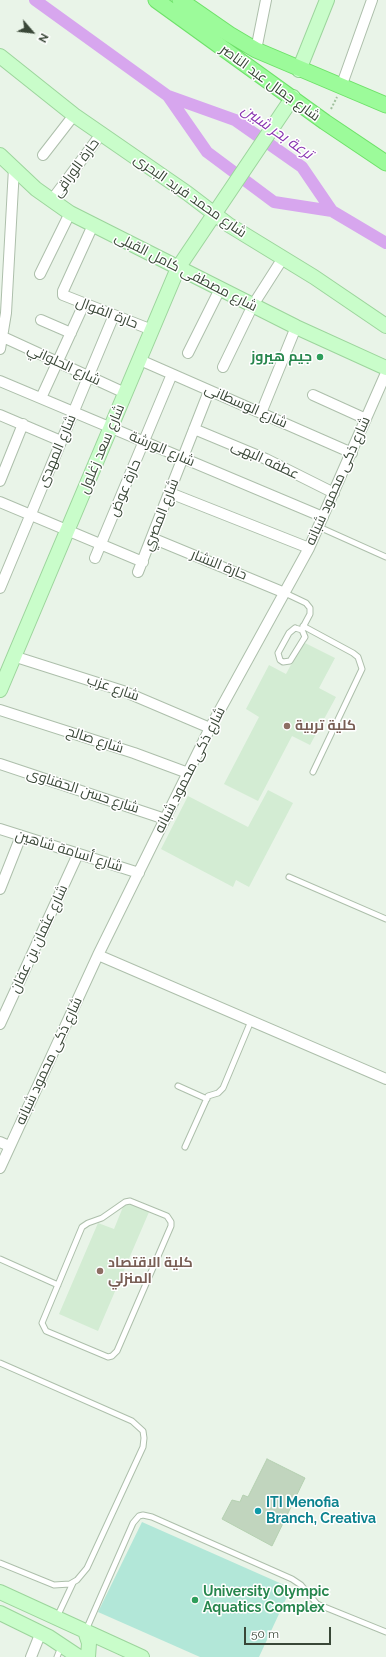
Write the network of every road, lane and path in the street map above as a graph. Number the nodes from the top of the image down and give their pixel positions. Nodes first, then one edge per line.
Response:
1 (156, 0) edge
2 (180, 0) edge
3 (266, 0) edge
4 (328, 0) edge
5 (372, 0) edge
6 (256, 50) junction
7 (0, 56) edge
8 (299, 70) junction
9 (341, 87) junction
10 (293, 98) junction
11 (386, 105) edge
12 (74, 115) junction
13 (325, 122) junction
14 (101, 134) junction
15 (0, 155) edge
16 (43, 155) dead end
17 (382, 157) edge
18 (14, 168) junction
19 (51, 201) junction
20 (217, 209) junction
21 (70, 213) junction
22 (93, 225) junction
23 (283, 258) junction
24 (178, 268) junction
25 (40, 274) dead end
26 (220, 289) junction
27 (84, 304) junction
28 (253, 306) junction
29 (114, 315) junction
30 (41, 320) dead end
31 (386, 326) edge
32 (296, 327) junction
33 (152, 330) junction
34 (71, 333) junction
35 (3, 337) junction
36 (0, 349) edge
37 (188, 353) dead end
38 (140, 360) junction
39 (57, 362) junction
40 (223, 367) dead end
41 (386, 368) edge
42 (386, 373) edge
43 (172, 374) junction
44 (88, 376) junction
45 (0, 381) edge
46 (210, 390) junction
47 (125, 393) junction
48 (313, 395) dead end
49 (41, 398) junction
50 (74, 412) junction
51 (261, 413) junction
52 (0, 415) edge
53 (366, 418) junction
54 (23, 424) junction
55 (111, 427) junction
56 (194, 429) junction
57 (61, 441) junction
58 (144, 441) junction
59 (352, 453) junction
60 (183, 458) junction
61 (4, 461) edge
62 (0, 481) edge
63 (170, 493) junction
64 (334, 493) junction
65 (0, 502) edge
66 (30, 514) junction
67 (323, 517) junction
68 (319, 527) junction
69 (67, 530) junction
70 (152, 538) junction
71 (101, 544) junction
72 (309, 548) junction
73 (386, 557) edge
74 (95, 558) dead end
75 (143, 562) junction
76 (138, 572) dead end
77 (0, 588) edge
78 (285, 593) junction
79 (303, 628) junction
80 (13, 656) junction
81 (0, 690) edge
82 (0, 710) edge
83 (210, 728) junction
84 (0, 764) edge
85 (313, 772) dead end
86 (188, 773) junction
87 (165, 818) junction
88 (0, 829) edge
89 (21, 836) junction
90 (78, 854) junction
91 (139, 873) junction
92 (289, 877) dead end
93 (0, 889) edge
94 (386, 919) edge
95 (98, 955) junction
96 (251, 1021) junction
97 (0, 1024) edge
98 (386, 1079) edge
99 (178, 1086) dead end
100 (207, 1098) junction
101 (5, 1144) edge
102 (185, 1147) dead end
103 (0, 1168) edge
104 (0, 1259) edge
105 (58, 1285) junction
106 (0, 1363) edge
107 (0, 1563) edge
108 (74, 1582) junction
109 (0, 1592) edge
110 (0, 1613) edge
111 (57, 1618) junction
112 (85, 1631) junction
113 (41, 1632) junction
114 (386, 1632) edge
115 (60, 1651) edge
116 (118, 1652) edge
117 (31, 1657) edge
118 (79, 1657) edge
119 (88, 1657) edge
120 (142, 1657) edge

1 - 10 main road, شارع جمال عبد الناصر
2 - 6 main road, شارع جمال عبد الناصر
3 - 6 street
4 - 8 main road
5 - 9 street
6 - 8 main road, شارع جمال عبد الناصر
7 - 12 main road, شارع محمد فريد البحرى
8 - 9 main road, شارع جمال عبد الناصر
9 - 11 main road, شارع جمال عبد الناصر
9 - 13 path
10 - 13 main road, شارع جمال عبد الناصر
10 - 20 main road, شارع سعد زغلول
12 - 14 main road, شارع محمد فريد البحرى
12 - 16 street
13 - 17 main road, شارع جمال عبد الناصر
14 - 19 street, حارة الوراقى
14 - 20 main road, شارع محمد فريد البحرى
15 - 18 main road, شارع مصطفى كامل القبلى
18 - 19 main road, شارع مصطفى كامل القبلى
18 - 35 street
19 - 21 main road, شارع مصطفى كامل القبلى
20 - 23 main road, شارع محمد فريد البحرى
20 - 24 main road, شارع سعد زغلول
21 - 22 main road, شارع مصطفى كامل القبلى
21 - 25 street
22 - 24 main road, شارع مصطفى كامل القبلى
22 - 27 street, حارة الفوال
23 - 28 street
23 - 31 main road, شارع محمد فريد البحرى
24 - 26 main road, شارع مصطفى كامل القبلى
24 - 33 main road, شارع سعد زغلول
26 - 28 main road, شارع مصطفى كامل القبلى
26 - 37 street
27 - 29 street, حارة الفوال
27 - 34 street
28 - 32 main road, شارع مصطفى كامل القبلى
28 - 40 street
29 - 33 street, حارة الفوال
29 - 44 street, شارع المهدى
30 - 34 street
32 - 41 main road, شارع مصطفى كامل القبلى
32 - 51 street
33 - 38 main road, شارع سعد زغلول
34 - 39 street
35 - 36 street
35 - 39 street, شارع الحلواني
38 - 43 street, شارع الوسطانى
38 - 47 main road, شارع سعد زغلول
39 - 44 street, شارع الحلواني
39 - 49 street
42 - 53 street, شارع ذكى محمود شبانه
43 - 46 street, شارع الوسطانى
43 - 58 street, حارة عوض
44 - 47 street, شارع الحلواني
44 - 50 street, شارع المهدى
45 - 49 street, شارع الورشة
46 - 51 street, شارع الوسطانى
46 - 56 street, شارع المصري
47 - 55 main road, شارع سعد زغلول
48 - 53 street
49 - 50 street, شارع الورشة
50 - 55 street, شارع الورشة
50 - 57 street, شارع المهدى
51 - 59 street, شارع الوسطانى
52 - 54 street
53 - 59 street, شارع ذكى محمود شبانه
54 - 57 street
54 - 61 street
55 - 58 street, شارع الورشة
55 - 69 main road, شارع سعد زغلول
56 - 60 street, شارع المصري
56 - 64 street, عطفه البهى
57 - 66 street, شارع المهدى
58 - 60 street, شارع الورشة
58 - 71 street, حارة عوض
59 - 64 street, شارع ذكى محمود شبانه
60 - 63 street, شارع المصري
60 - 67 street, شارع الورشة
61 - 62 street
63 - 70 street, شارع المصري
63 - 72 street
64 - 67 street, شارع ذكى محمود شبانه
65 - 66 street
66 - 69 street
66 - 77 street, شارع المهدى
67 - 68 street, شارع ذكى محمود شبانه
68 - 72 street, شارع ذكى محمود شبانه
68 - 73 lane
69 - 71 street
69 - 80 main road, شارع سعد زغلول
70 - 75 street, شارع المصري
70 - 78 street, حارة النشار
71 - 74 street, حارة عوض
71 - 75 street
72 - 78 street, شارع ذكى محمود شبانه
75 - 76 street, شارع المصري
78 - 79 lane
78 - 83 street, شارع ذكى محمود شبانه
79 - 79 lane
79 - 85 lane
80 - 81 main road, شارع سعد زغلول
80 - 83 street, شارع عزب
82 - 86 street, شارع صالح
83 - 86 street, شارع ذكى محمود شبانه
84 - 87 street, شارع حسن الحفناوى
86 - 87 street, شارع ذكى محمود شبانه
87 - 91 street, شارع ذكى محمود شبانه
88 - 89 street, شارع أسامة شاهين
89 - 90 street, شارع أسامة شاهين
89 - 93 street
90 - 91 street, شارع أسامة شاهين
90 - 97 street, شارع عثمان بن عفان
91 - 95 street, شارع ذكى محمود شبانه
92 - 94 lane
95 - 96 street
95 - 101 street, شارع ذكى محمود شبانه
96 - 98 street
96 - 100 lane
99 - 100 lane
100 - 102 lane
101 - 103 street, شارع ذكى محمود شبانه
104 - 105 lane
105 - 105 lane
106 - 108 lane
107 - 108 lane
108 - 111 lane
109 - 111 main road
110 - 113 main road
111 - 112 main road
112 - 114 lane
112 - 116 main road
112 - 119 main road
113 - 115 main road
113 - 117 street
115 - 118 main road
116 - 120 main road

